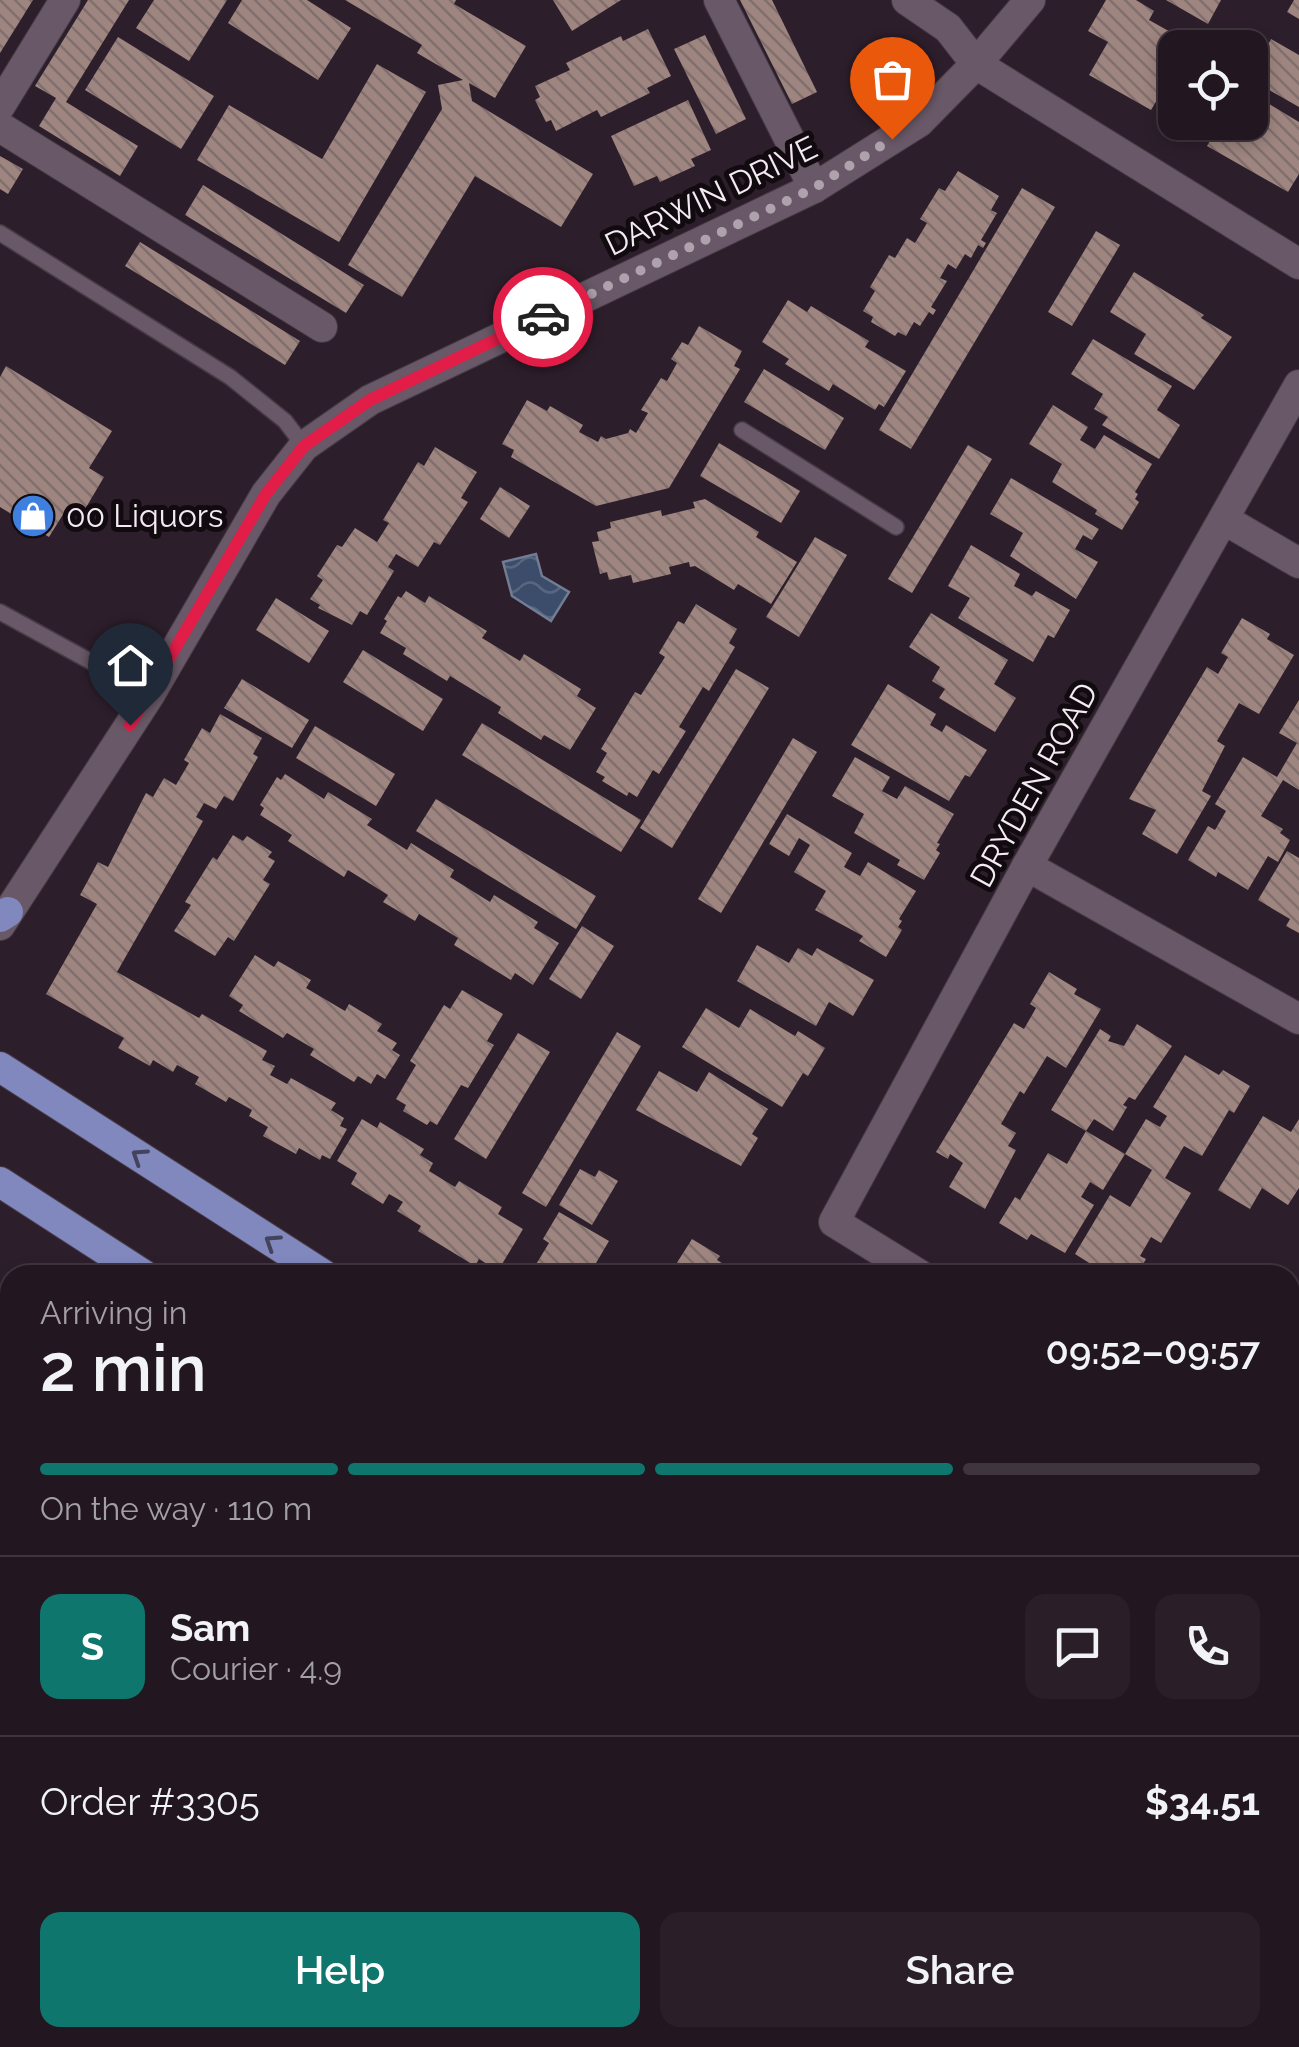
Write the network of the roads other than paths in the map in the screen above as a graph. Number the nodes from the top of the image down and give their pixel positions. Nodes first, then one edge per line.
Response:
1 (66, 0) edge
2 (719, 0) edge
3 (907, 0) edge
4 (1030, 0) edge
5 (976, 64) junction
6 (0, 106) edge
7 (0, 127) edge
8 (814, 188) junction
9 (0, 233) edge
10 (1299, 264) edge
11 (322, 327) dead end
12 (1299, 385) edge
13 (742, 430) dead end
14 (304, 446) junction
15 (1225, 520) junction
16 (896, 527) dead end
17 (1299, 563) edge
18 (0, 612) edge
19 (150, 694) junction
20 (1027, 866) junction
21 (3, 918) edge
22 (1299, 1019) edge
23 (0, 1067) edge
24 (0, 1182) edge
25 (0, 1199) edge
26 (32, 1203) junction
27 (128, 1265) edge
28 (308, 1265) edge
29 (904, 1265) edge

1 - 6 street
2 - 8 street
3 - 5 street
4 - 5 street, DARWIN DRIVE
5 - 8 street, DARWIN DRIVE
5 - 10 street
7 - 11 street
8 - 14 street, DARWIN DRIVE
9 - 14 lane
12 - 15 street, DRYDEN ROAD
13 - 16 lane
14 - 19 street, DARWIN DRIVE
15 - 17 street
15 - 20 street, DRYDEN ROAD
18 - 19 lane
19 - 21 street, DARWIN DRIVE
20 - 22 street
20 - 29 street, DRYDEN ROAD
28 -> 23 main road
24 - 26 main road
25 - 26 main road
26 - 27 main road

